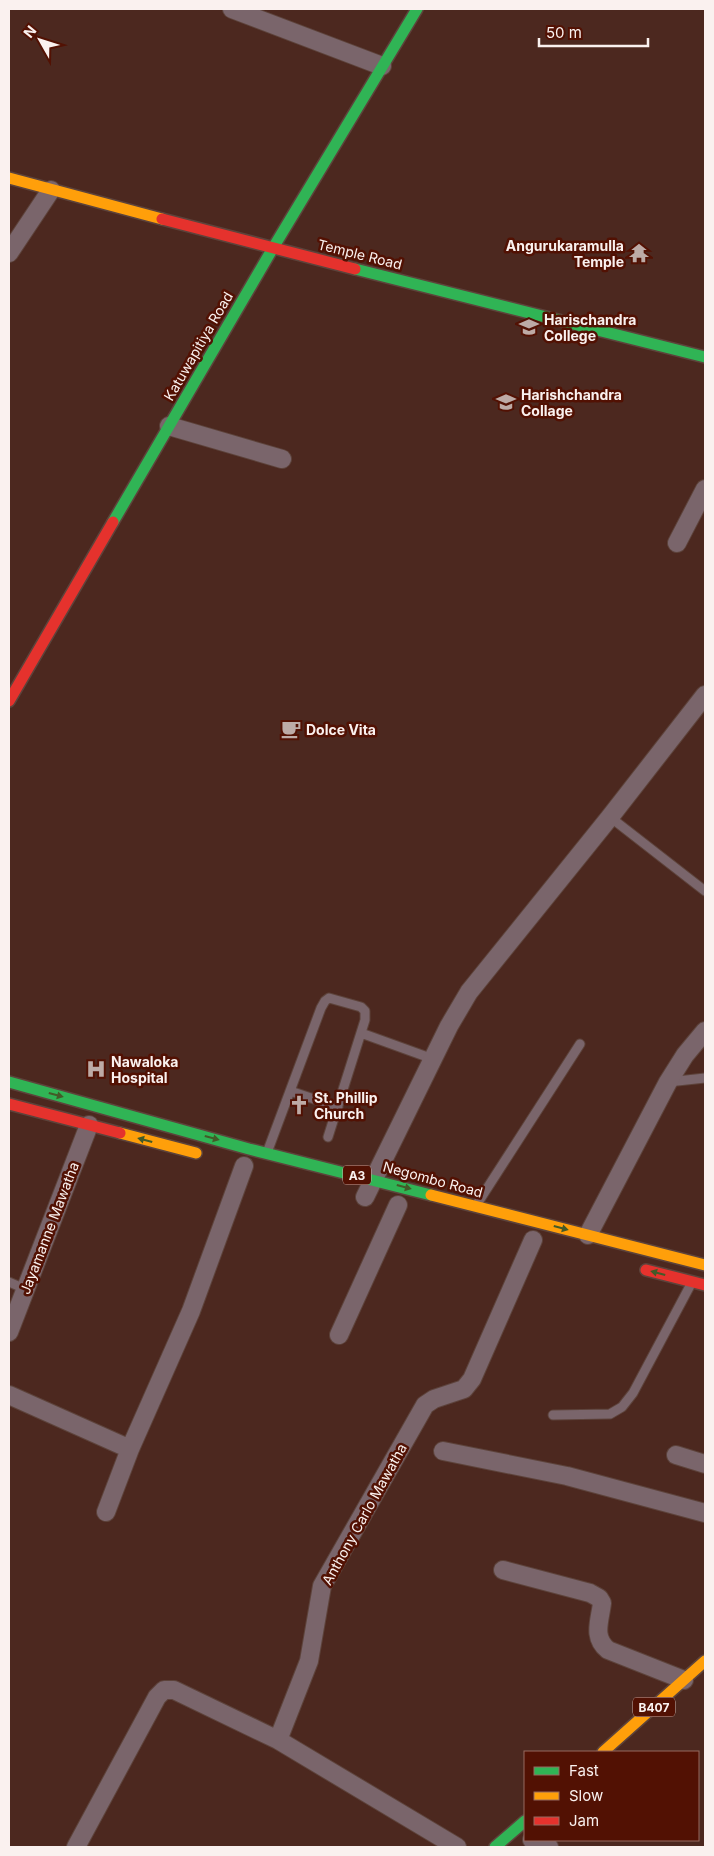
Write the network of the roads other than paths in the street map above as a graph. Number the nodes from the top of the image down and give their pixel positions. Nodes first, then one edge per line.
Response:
1 (232, 9) edge
2 (417, 9) edge
3 (382, 66) junction
4 (9, 178) edge
5 (51, 190) junction
6 (273, 248) junction
7 (9, 253) edge
8 (705, 357) edge
9 (169, 426) junction
10 (282, 459) dead end
11 (705, 489) edge
12 (677, 543) dead end
13 (705, 695) edge
14 (9, 701) edge
15 (610, 817) junction
16 (705, 891) edge
17 (705, 1030) edge
18 (361, 1033) junction
19 (580, 1044) dead end
20 (433, 1059) junction
21 (705, 1078) edge
22 (9, 1082) edge
23 (668, 1082) junction
24 (290, 1091) junction
25 (9, 1104) edge
26 (338, 1107) junction
27 (89, 1125) junction
28 (328, 1138) dead end
29 (267, 1153) junction
30 (205, 1156) dead end
31 (243, 1166) dead end
32 (373, 1179) junction
33 (365, 1197) dead end
34 (398, 1206) dead end
35 (476, 1206) junction
36 (588, 1235) junction
37 (533, 1240) dead end
38 (705, 1265) edge
39 (636, 1267) dead end
40 (9, 1282) edge
41 (692, 1282) junction
42 (705, 1285) edge
43 (25, 1289) junction
44 (9, 1332) edge
45 (339, 1335) dead end
46 (9, 1395) edge
47 (553, 1415) dead end
48 (130, 1449) junction
49 (443, 1451) dead end
50 (676, 1455) dead end
51 (705, 1464) edge
52 (106, 1512) dead end
53 (705, 1513) edge
54 (503, 1570) dead end
55 (705, 1661) edge
56 (684, 1680) junction
57 (278, 1740) junction
58 (604, 1751) edge
59 (522, 1830) edge
60 (534, 1841) edge
61 (76, 1847) edge
62 (457, 1847) edge
63 (495, 1847) edge
64 (549, 1847) edge

1 - 3 street
2 - 3 main road, Katuwapitiya Road
3 - 6 main road, Katuwapitiya Road
4 - 5 main road, Temple Road
5 - 6 main road, Temple Road
5 - 7 street
6 - 8 main road, Temple Road
6 - 9 main road, Katuwapitiya Road
9 - 10 street
9 - 14 main road, Katuwapitiya Road
11 - 12 street
13 - 15 street
15 - 16 lane
15 - 20 street
17 - 23 street
18 - 20 lane
18 - 24 lane
18 - 26 lane
19 - 35 lane
20 - 32 street
21 - 23 lane
22 -> 29 main road, Negombo Road / A3
23 - 36 street
24 - 26 lane
24 - 29 lane
25 - 27 main road
26 - 28 lane
30 -> 27 main road
27 - 43 street, Jayamanne Mawatha
29 - 32 main road, Negombo Road / A3
31 - 48 street
32 - 33 street
32 -> 35 main road, Negombo Road / A3
34 - 45 street
35 -> 36 main road, Negombo Road / A3
36 - 38 main road, Negombo Road / A3
37 - 57 street, Anthony Carlo Mawatha
41 -> 39 main road
40 - 43 lane
41 - 42 main road
41 - 47 lane
43 - 44 street, Jayamanne Mawatha
46 - 48 street
48 - 52 street
49 - 53 street
50 - 51 street
54 - 56 street
55 - 56 main road, B407
56 - 58 main road, B407
57 - 61 street
57 - 62 street
59 - 63 main road
60 - 64 street

